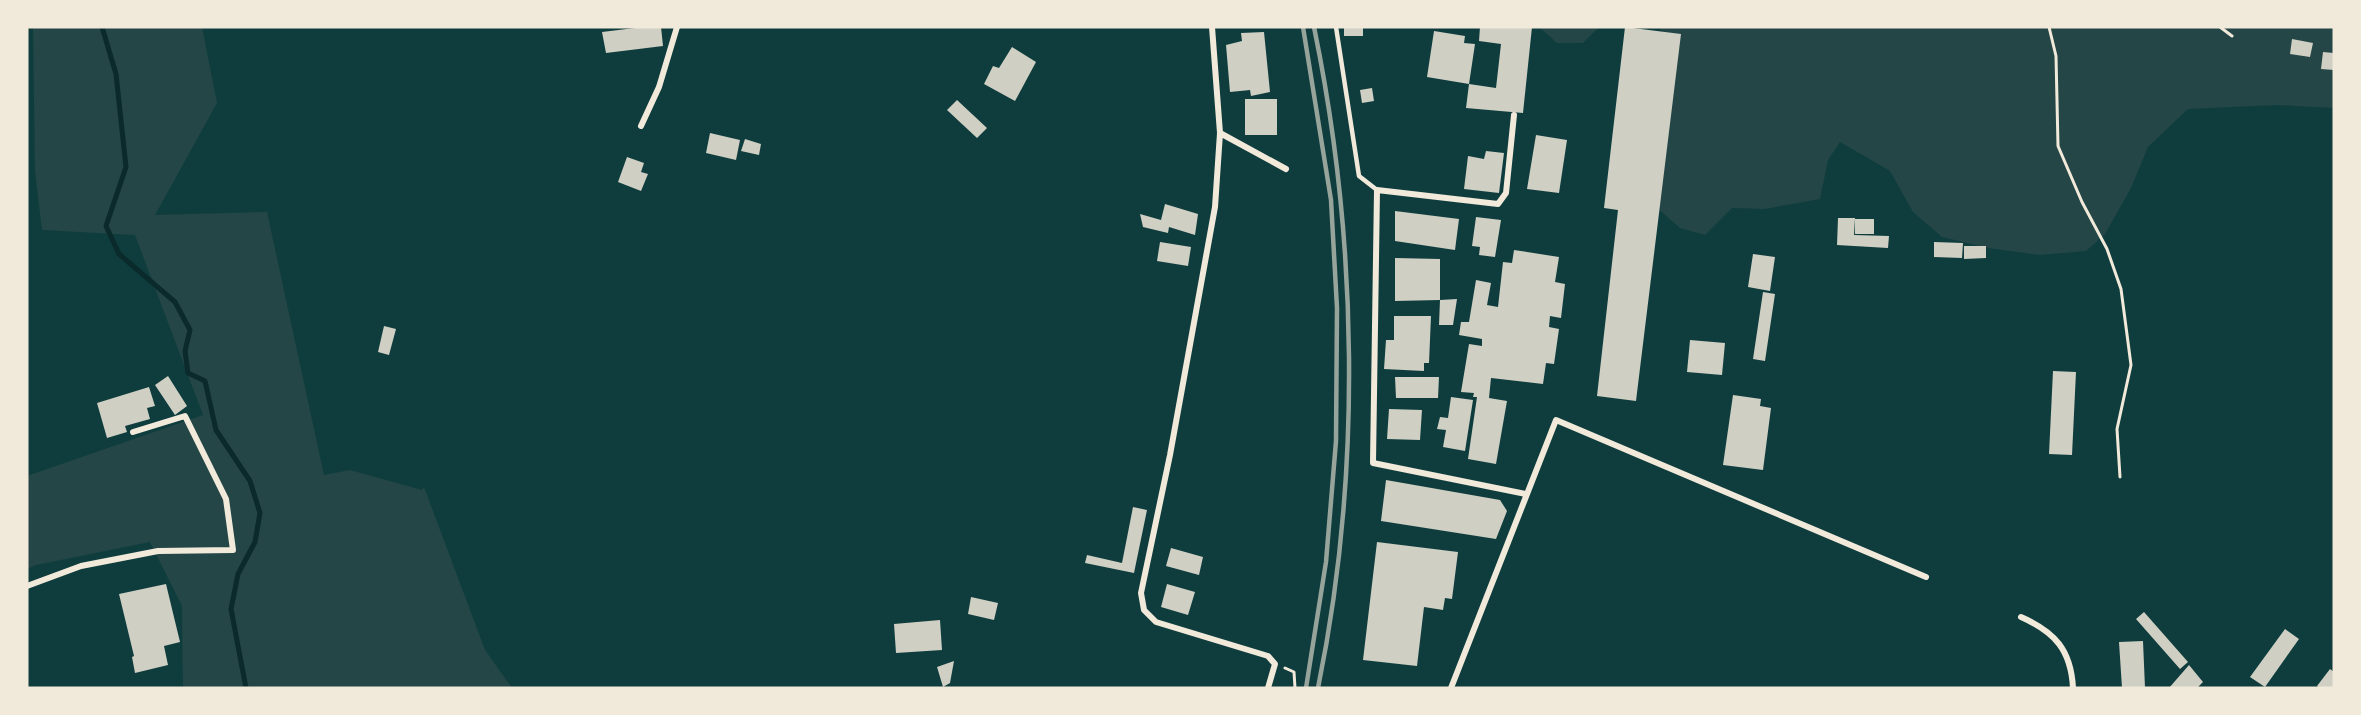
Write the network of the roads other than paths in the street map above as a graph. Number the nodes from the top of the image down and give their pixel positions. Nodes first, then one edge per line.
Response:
1 (677, 27) edge
2 (1212, 27) edge
3 (1336, 27) edge
4 (1514, 115) dead end
5 (641, 126) dead end
6 (1220, 133) junction
7 (1286, 169) dead end
8 (1377, 190) junction
9 (133, 432) dead end
10 (1526, 494) junction
11 (1926, 577) dead end
12 (27, 586) edge
13 (2021, 617) dead end
14 (1268, 688) edge
15 (1452, 688) edge
16 (2073, 688) edge

1 - 5 street
2 - 6 street
3 - 8 lane
4 - 8 street
6 - 7 street
6 - 14 street
8 - 10 street
9 - 12 street
10 - 11 street
10 - 15 street
13 - 16 street

